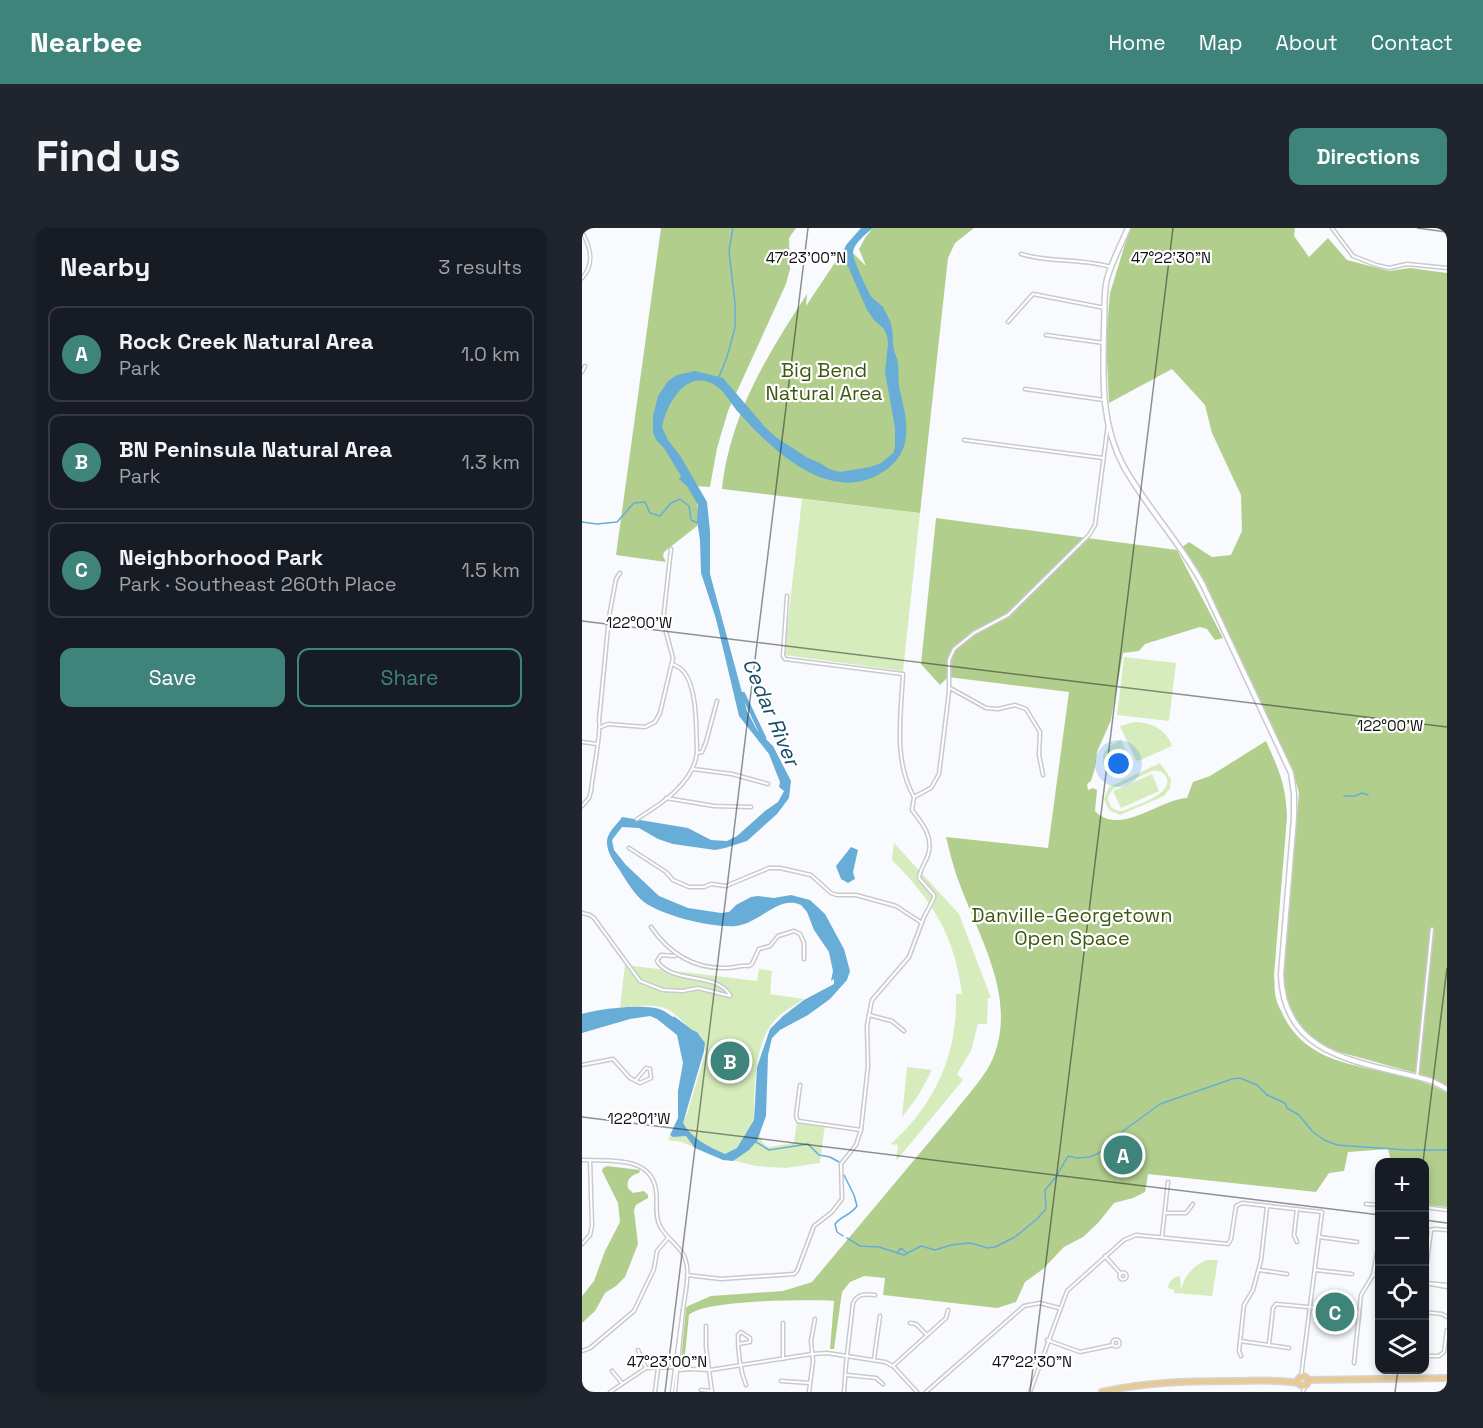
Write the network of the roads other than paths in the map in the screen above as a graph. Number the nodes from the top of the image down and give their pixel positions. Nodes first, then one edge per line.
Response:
1 (1128, 228) edge
2 (1332, 228) edge
3 (582, 232) edge
4 (1021, 254) dead end
5 (1111, 267) junction
6 (1447, 268) edge
7 (582, 279) edge
8 (1105, 308) junction
9 (1008, 322) dead end
10 (1046, 335) dead end
11 (1104, 343) junction
12 (585, 366) dead end
13 (582, 372) edge
14 (1025, 389) dead end
15 (1104, 400) junction
16 (1108, 421) junction
17 (964, 440) dead end
18 (1103, 458) junction
19 (671, 549) dead end
20 (620, 573) dead end
21 (788, 596) dead end
22 (672, 664) junction
23 (949, 688) junction
24 (717, 701) dead end
25 (602, 727) junction
26 (582, 742) edge
27 (597, 744) junction
28 (697, 753) junction
29 (693, 769) junction
30 (1043, 775) dead end
31 (768, 784) dead end
32 (914, 797) junction
33 (666, 798) junction
34 (583, 804) edge
35 (751, 807) dead end
36 (637, 819) dead end
37 (629, 848) dead end
38 (582, 913) edge
39 (922, 922) junction
40 (651, 927) dead end
41 (1432, 928) dead end
42 (678, 956) junction
43 (804, 958) dead end
44 (869, 1016) junction
45 (904, 1031) dead end
46 (582, 1065) edge
47 (1417, 1077) junction
48 (636, 1080) junction
49 (800, 1085) dead end
50 (1447, 1089) edge
51 (861, 1130) junction
52 (582, 1160) edge
53 (590, 1160) junction
54 (1168, 1182) dead end
55 (1193, 1204) dead end
56 (1366, 1204) dead end
57 (1375, 1205) edge
58 (1267, 1206) junction
59 (1429, 1208) edge
60 (1296, 1209) junction
61 (1447, 1210) edge
62 (1165, 1213) junction
63 (1447, 1230) edge
64 (1431, 1231) joint
65 (1162, 1237) junction
66 (1319, 1237) junction
67 (668, 1238) junction
68 (1429, 1241) edge
69 (1297, 1242) dead end
70 (1357, 1242) dead end
71 (582, 1244) edge
72 (1105, 1256) junction
73 (1375, 1264) edge
74 (1259, 1270) junction
75 (1315, 1270) junction
76 (1121, 1274) dead end
77 (1287, 1274) dead end
78 (1352, 1274) dead end
79 (687, 1275) junction
80 (1373, 1275) joint
81 (1429, 1284) edge
82 (1447, 1286) edge
83 (875, 1295) dead end
84 (1330, 1295) dead end
85 (1311, 1307) junction
86 (1059, 1308) junction
87 (1329, 1309) junction
88 (948, 1310) dead end
89 (1429, 1312) edge
90 (880, 1316) dead end
91 (1447, 1317) edge
92 (815, 1319) dead end
93 (783, 1323) dead end
94 (910, 1323) dead end
95 (1327, 1323) dead end
96 (706, 1326) dead end
97 (1447, 1330) edge
98 (927, 1335) junction
99 (1047, 1341) junction
100 (1240, 1341) junction
101 (738, 1344) junction
102 (1269, 1344) junction
103 (1113, 1345) dead end
104 (1289, 1348) dead end
105 (638, 1350) dead end
106 (582, 1351) edge
107 (812, 1354) junction
108 (846, 1356) junction
109 (1241, 1356) dead end
110 (1429, 1356) edge
111 (783, 1359) junction
112 (873, 1359) junction
113 (1354, 1363) dead end
114 (741, 1365) junction
115 (893, 1366) junction
116 (658, 1367) junction
117 (646, 1368) junction
118 (676, 1368) junction
119 (710, 1370) junction
120 (612, 1371) dead end
121 (846, 1375) junction
122 (1447, 1378) edge
123 (781, 1381) dead end
124 (1303, 1382) edge
125 (622, 1383) junction
126 (810, 1383) junction
127 (883, 1384) dead end
128 (746, 1385) dead end
129 (701, 1390) dead end
130 (712, 1391) edge
131 (610, 1392) edge
132 (655, 1392) edge
133 (674, 1392) edge
134 (809, 1392) edge
135 (844, 1392) edge
136 (916, 1392) edge
137 (926, 1392) edge
138 (1031, 1392) edge
139 (1102, 1392) edge

1 - 5 street
2 - 6 street
3 - 7 street
4 - 5 street
5 - 8 street
8 - 9 street
8 - 11 street
10 - 11 street
11 - 15 street
12 - 13 street
14 - 15 street
15 - 16 street
16 - 18 street
16 - 47 street
17 - 18 street
18 - 23 street
19 - 22 street
20 - 25 street
21 - 32 street
22 - 25 street
22 - 28 street
23 - 30 street
23 - 32 street
24 - 28 street
25 - 27 street
26 - 27 street
27 - 34 street
28 - 29 street
29 - 31 street
29 - 33 street
32 - 39 street
33 - 35 street
33 - 36 street
37 - 39 street
38 - 42 street
39 - 44 street
40 - 42 street
41 - 47 street
42 - 43 street
44 - 45 street
44 - 51 street
46 - 48 street
47 - 50 street
48 - 48 street
49 - 51 street
51 - 79 street
52 - 53 street
53 - 67 street
53 - 71 street
54 - 62 street
55 - 62 street
56 - 57 street
58 - 60 street
58 - 65 street
58 - 74 street
59 - 61 street
60 - 66 street
60 - 69 street
62 - 65 street
63 - 64 street
64 - 68 street
65 - 72 street
66 - 70 street
66 - 75 street
67 - 79 street
67 - 106 street
72 - 76 street
72 - 86 street
73 - 80 street
74 - 77 street
74 - 100 street
75 - 78 street
75 - 85 street
79 - 118 street
80 - 113 street
81 - 82 street
83 - 108 street
84 - 87 street
85 - 87 street
85 - 102 street
85 - 124 street
86 - 99 street
86 - 137 street
87 - 95 street
88 - 98 street
89 - 91 street
90 - 112 street
92 - 107 street
93 - 111 street
94 - 98 street
96 - 119 street
97 - 110 street
98 - 115 street
99 - 103 street
99 - 138 street
100 - 102 street
100 - 109 street
101 - 101 street
101 - 114 street
102 - 104 street
105 - 117 street
107 - 108 street
107 - 111 street
107 - 126 street
108 - 112 street
108 - 121 street
111 - 114 street
112 - 115 street
114 - 119 street
114 - 128 street
115 - 136 street
116 - 117 street
116 - 118 street
116 - 132 street
117 - 125 street
118 - 119 street
118 - 133 street
119 - 130 street
120 - 125 street
121 - 127 street
121 - 135 street
122 - 124 main road
123 - 126 street
124 - 139 main road
125 - 131 street
126 - 134 street
129 - 130 street

